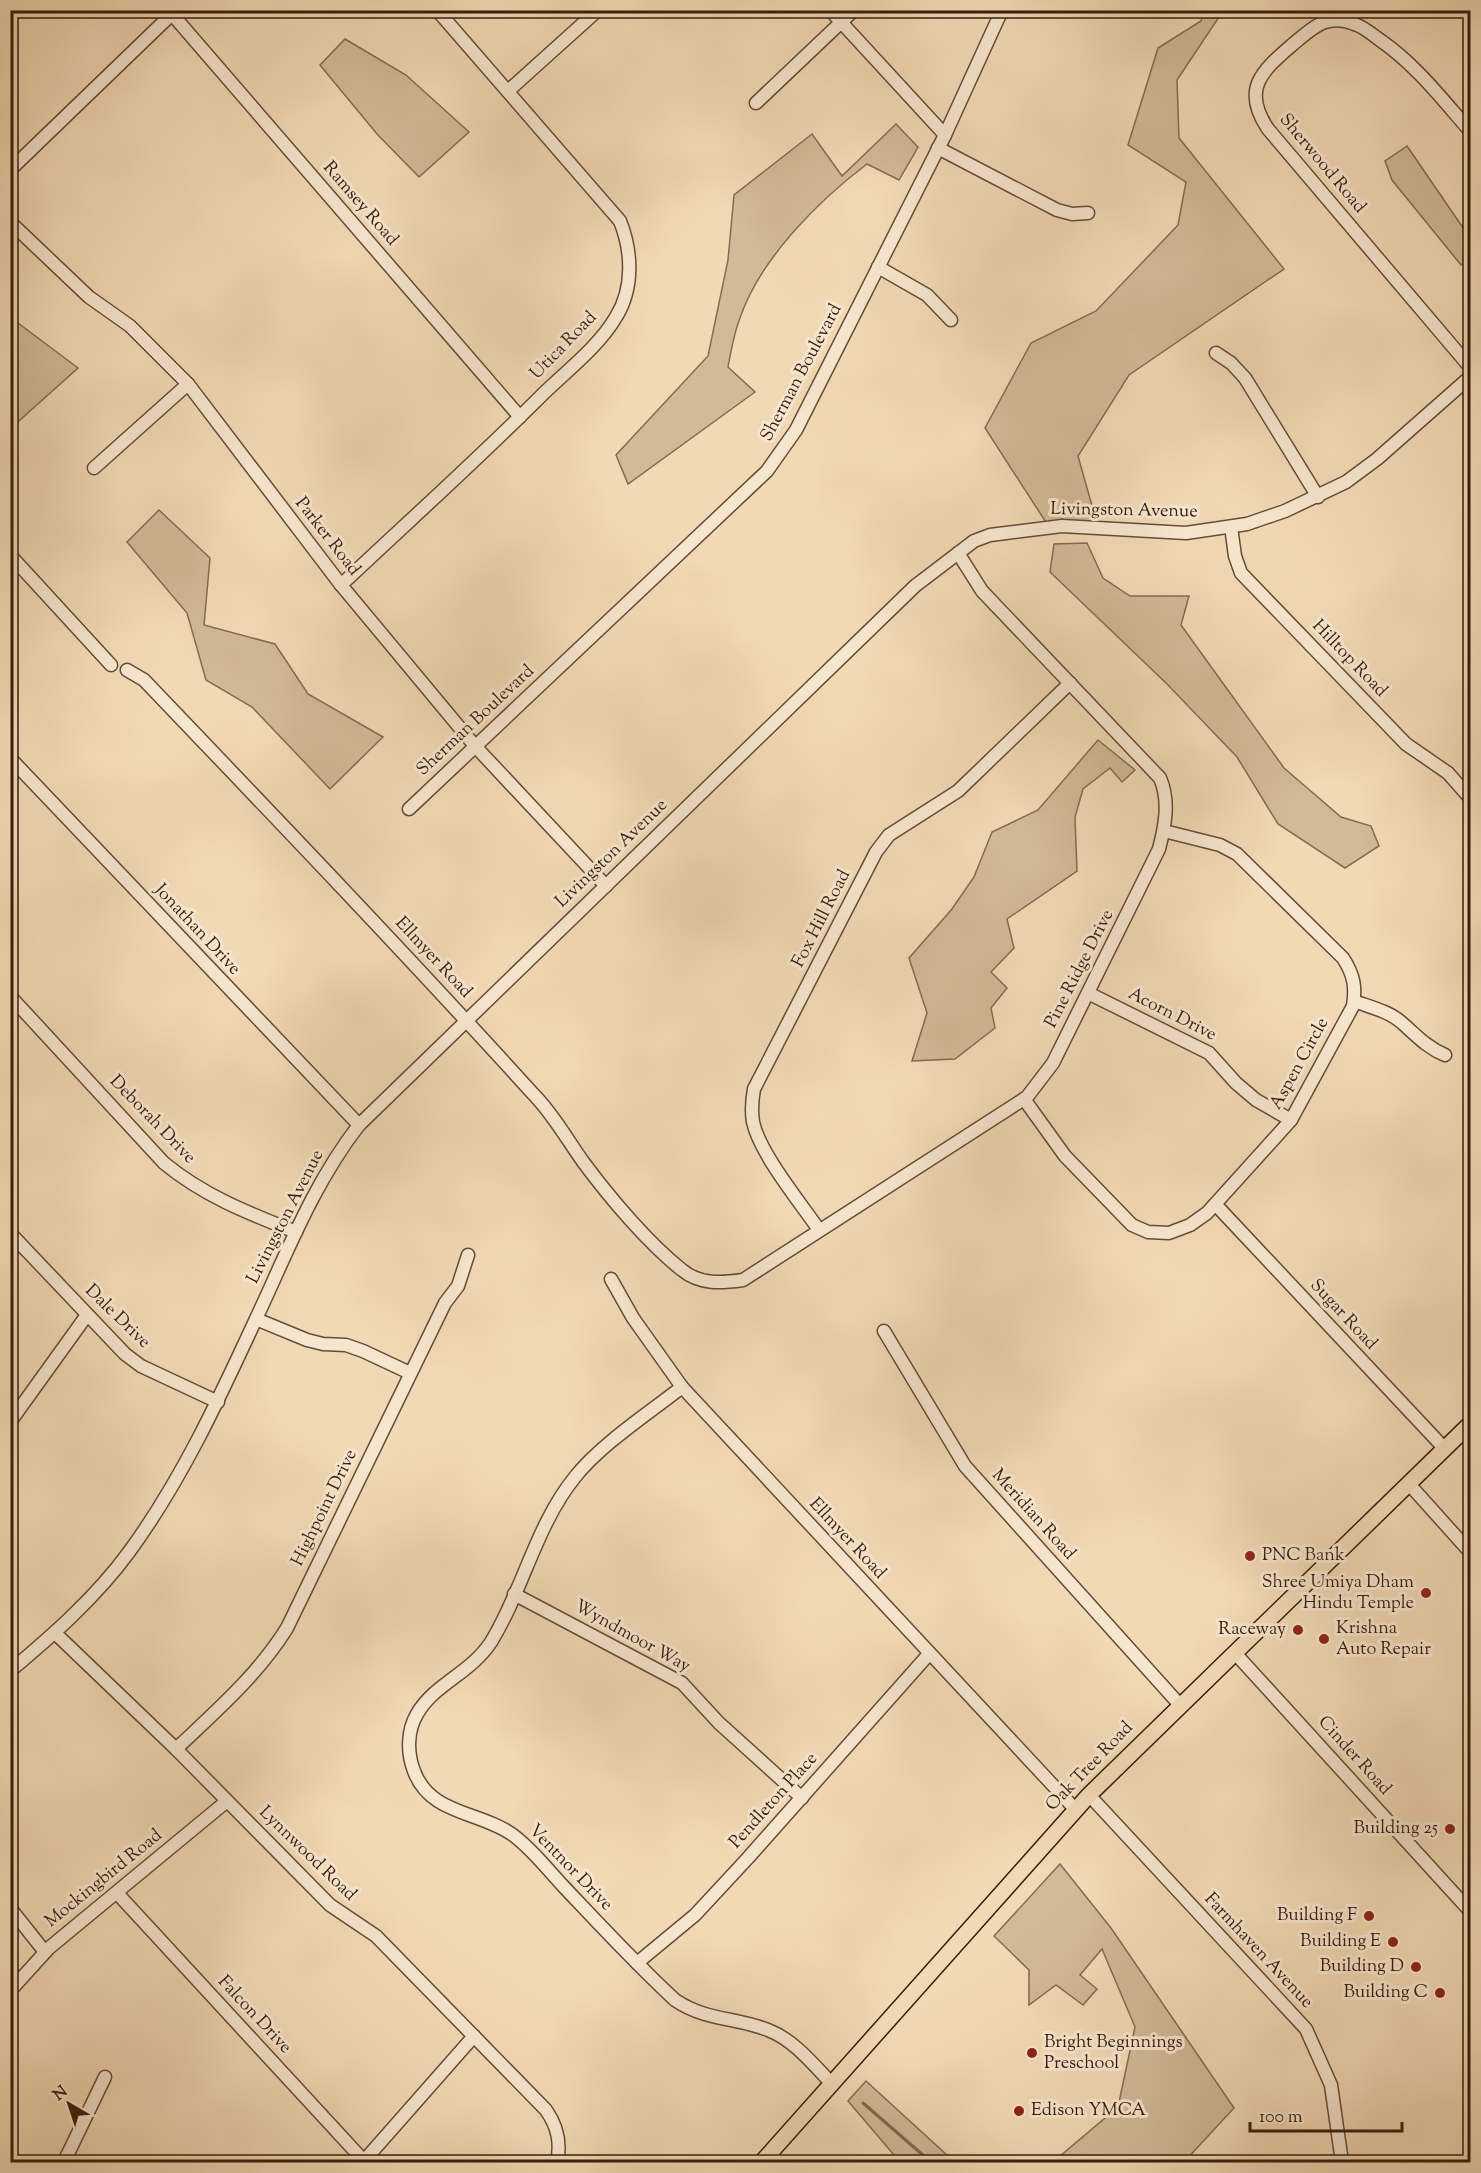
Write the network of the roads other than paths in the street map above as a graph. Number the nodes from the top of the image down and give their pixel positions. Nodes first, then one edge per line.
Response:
1 (437, 10) edge
2 (598, 10) edge
3 (830, 10) edge
4 (854, 10) edge
5 (1002, 10) edge
6 (174, 12) edge
7 (841, 23) junction
8 (508, 91) junction
9 (756, 103) dead end
10 (1470, 131) edge
11 (945, 135) junction
12 (938, 148) junction
13 (10, 170) edge
14 (1088, 213) dead end
15 (10, 222) edge
16 (878, 267) junction
17 (951, 320) dead end
18 (1216, 353) dead end
19 (1470, 367) edge
20 (1470, 377) edge
21 (188, 384) junction
22 (520, 417) junction
23 (94, 468) dead end
24 (1318, 497) junction
25 (1230, 527) junction
26 (958, 553) junction
27 (10, 555) edge
28 (341, 585) junction
29 (111, 665) dead end
30 (128, 670) dead end
31 (1070, 683) junction
32 (475, 746) junction
33 (10, 758) edge
34 (1470, 798) edge
35 (409, 809) dead end
36 (1164, 831) junction
37 (606, 886) junction
38 (1088, 993) junction
39 (10, 996) edge
40 (1354, 1001) junction
41 (466, 1020) junction
42 (1445, 1055) dead end
43 (1024, 1099) junction
44 (1291, 1120) junction
45 (359, 1125) junction
46 (1216, 1204) junction
47 (819, 1230) junction
48 (296, 1232) junction
49 (10, 1233) edge
50 (468, 1255) dead end
51 (611, 1279) dead end
52 (701, 1280) joint
53 (87, 1315) junction
54 (256, 1319) junction
55 (884, 1331) dead end
56 (410, 1373) junction
57 (682, 1387) junction
58 (218, 1402) junction
59 (10, 1422) edge
60 (1470, 1424) edge
61 (1445, 1449) junction
62 (1408, 1484) junction
63 (1470, 1552) edge
64 (514, 1593) junction
65 (55, 1633) junction
66 (1234, 1652) junction
67 (929, 1654) junction
68 (10, 1671) edge
69 (1179, 1704) junction
70 (176, 1749) junction
71 (1089, 1795) junction
72 (801, 1798) junction
73 (227, 1801) junction
74 (1075, 1809) junction
75 (117, 1893) junction
76 (10, 1908) edge
77 (1470, 1911) edge
78 (45, 1952) junction
79 (637, 1963) junction
80 (10, 1991) edge
81 (474, 2036) junction
82 (105, 2077) dead end
83 (832, 2084) junction
84 (364, 2162) edge
85 (64, 2163) edge
86 (557, 2163) edge
87 (762, 2163) edge
88 (1342, 2163) edge

1 - 8 street, Utica Road
2 - 8 street
3 - 7 street
4 - 7 street
5 - 11 street, Sherman Boulevard
6 - 13 street
6 - 22 street, Ramsey Road
7 - 9 street
7 - 11 street
8 - 22 street, Utica Road
10 - 19 street, Sherwood Road
11 - 12 street, Sherman Boulevard
12 - 14 street
12 - 16 street, Sherman Boulevard
15 - 21 street, Parker Road
16 - 17 street
16 - 32 street, Sherman Boulevard
18 - 24 street
20 - 24 street, Livingston Avenue
21 - 23 street
21 - 28 street, Parker Road
22 - 28 street, Utica Road
24 - 25 street, Livingston Avenue
25 - 26 street, Livingston Avenue
25 - 34 street, Hilltop Road
26 - 31 street, Pine Ridge Drive
26 - 37 street, Livingston Avenue
27 - 29 street
28 - 32 street, Parker Road
30 - 41 street, Ellmyer Road
31 - 36 street, Pine Ridge Drive
31 - 47 street, Fox Hill Road
32 - 35 street, Sherman Boulevard
32 - 37 street, Parker Road
33 - 45 street, Jonathan Drive
36 - 38 street, Pine Ridge Drive
36 - 40 street
37 - 41 street, Livingston Avenue
38 - 43 street, Pine Ridge Drive
38 - 44 street, Acorn Drive
39 - 48 street, Deborah Drive
40 - 42 street
40 - 44 street, Aspen Circle
41 - 45 street, Livingston Avenue
41 - 52 street, Ellmyer Road
43 - 46 street, Aspen Circle
43 - 47 street, Pine Ridge Drive
44 - 46 street, Aspen Circle
45 - 48 street, Livingston Avenue
46 - 61 street, Sugar Road
47 - 52 street, Pine Ridge Drive
48 - 54 street, Livingston Avenue
49 - 53 street, Dale Drive
50 - 56 street, Highpoint Drive
51 - 57 street, Ellmyer Road
53 - 58 street, Dale Drive
53 - 59 street
54 - 56 street
54 - 58 street, Livingston Avenue
55 - 69 street, Meridian Road
56 - 70 street, Highpoint Drive
57 - 64 street, Ventnor Drive
57 - 67 street, Ellmyer Road
58 - 65 street, Livingston Avenue
60 - 61 main road, Oak Tree Road
61 - 62 main road, Oak Tree Road
62 - 63 street
62 - 66 main road, Oak Tree Road
64 - 72 street, Wyndmoor Way
64 - 79 street, Ventnor Drive
65 - 68 street, Livingston Avenue
65 - 70 street, Lynnwood Road
66 - 69 main road, Oak Tree Road
66 - 77 street, Cinder Road
67 - 72 street, Pendleton Place
67 - 74 street, Ellmyer Road
69 - 71 main road, Oak Tree Road
70 - 73 street, Lynnwood Road
71 - 74 main road, Oak Tree Road
71 - 88 street, Farmhaven Avenue
72 - 79 street, Pendleton Place
73 - 75 street, Mockingbird Road
73 - 81 street, Lynnwood Road
74 - 83 main road, Oak Tree Road
75 - 78 street, Mockingbird Road
75 - 84 street, Falcon Drive
76 - 78 street
78 - 80 street, Mockingbird Road
79 - 83 street, Ventnor Drive
81 - 84 street
81 - 86 street, Lynnwood Road
82 - 85 street
83 - 87 main road, Oak Tree Road

